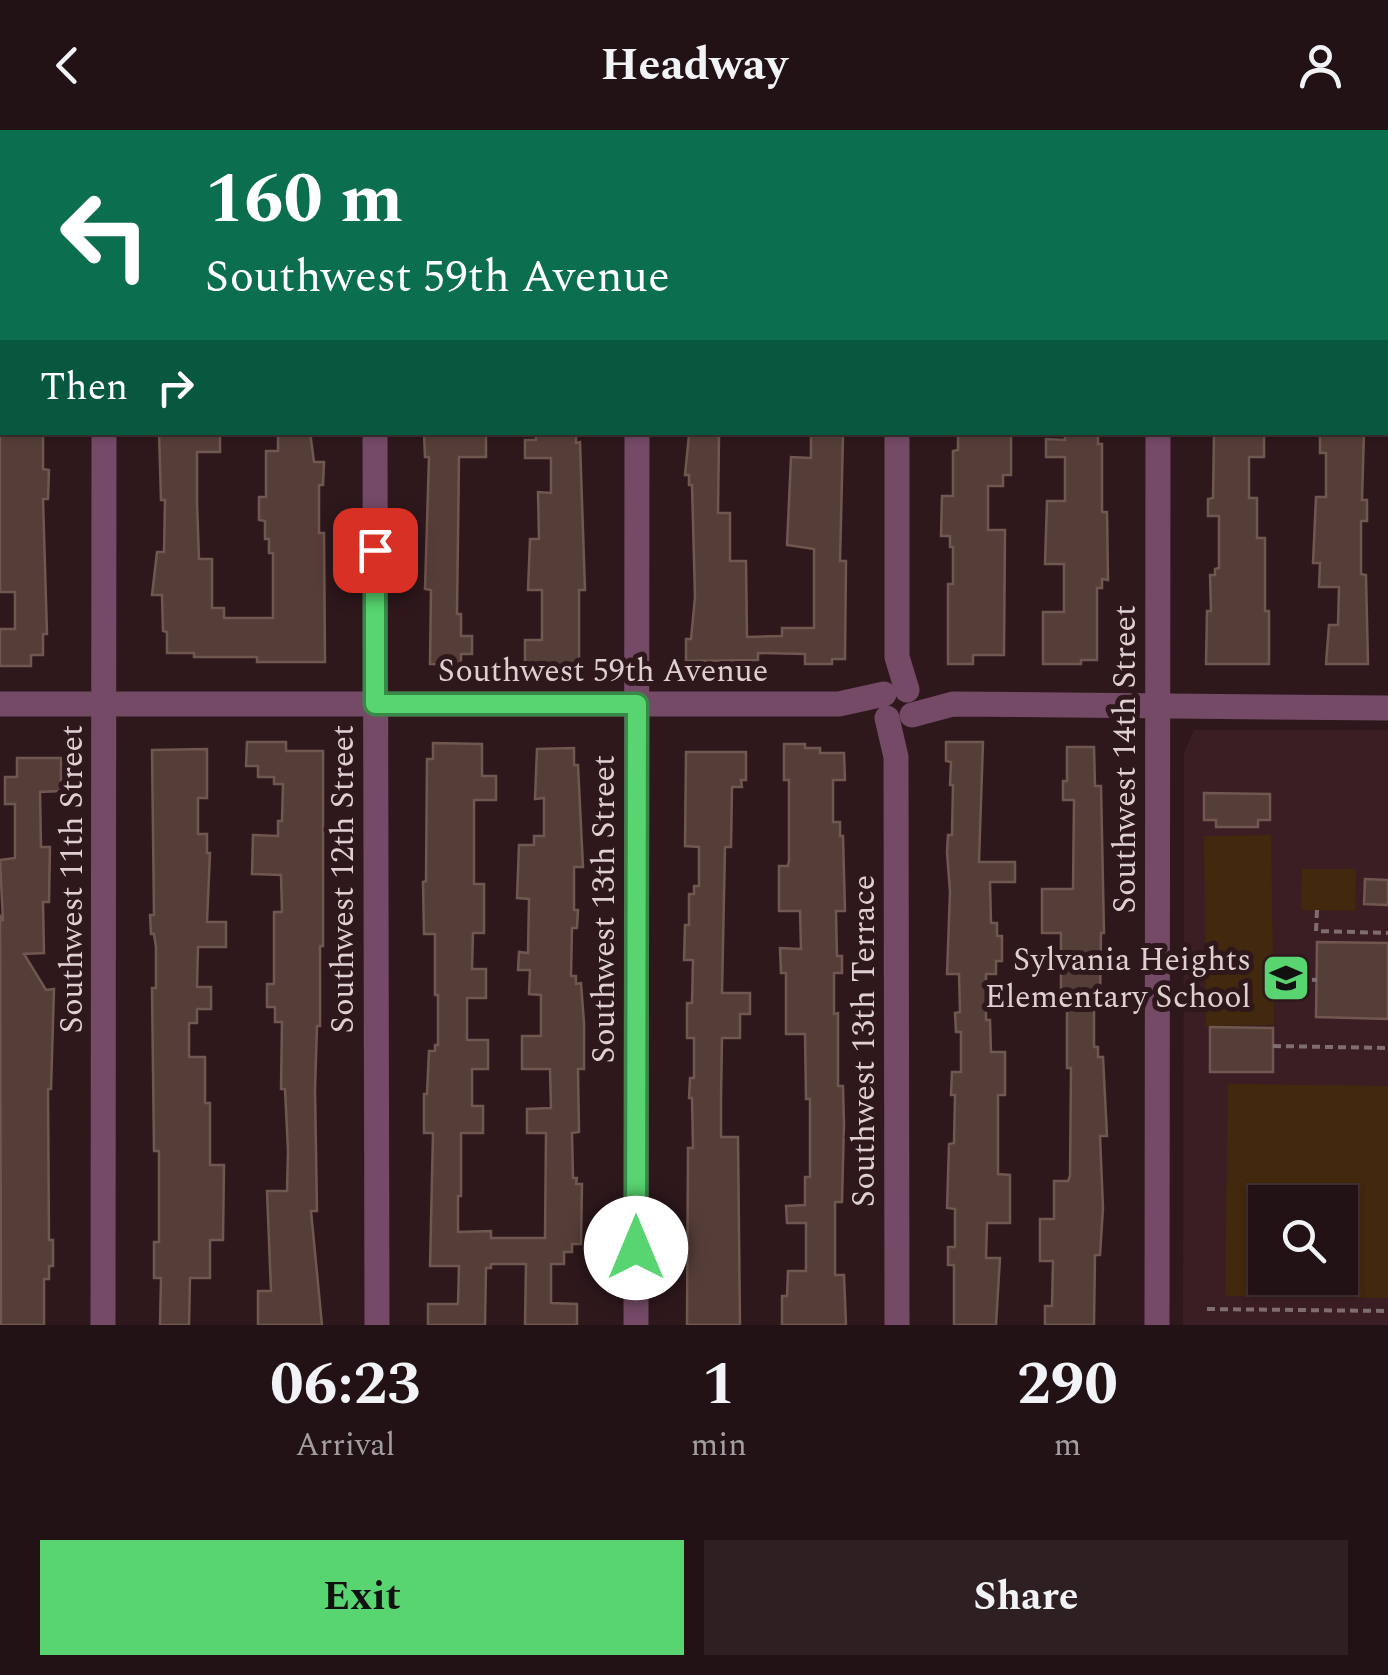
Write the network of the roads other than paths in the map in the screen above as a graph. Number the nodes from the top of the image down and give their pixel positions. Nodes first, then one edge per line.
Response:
1 (104, 435) edge
2 (376, 435) edge
3 (636, 435) edge
4 (897, 435) edge
5 (1158, 435) edge
6 (0, 704) edge
7 (104, 704) junction
8 (375, 704) junction
9 (637, 704) junction
10 (1158, 704) junction
11 (897, 705) junction
12 (1388, 708) edge
13 (103, 1325) edge
14 (377, 1325) edge
15 (636, 1325) edge
16 (897, 1325) edge
17 (1157, 1325) edge

1 - 7 street, Southwest 11th Street
2 - 8 street, Southwest 12th Street
3 - 9 street, Southwest 13th Street
4 - 11 street, Southwest 13th Terrace
5 - 10 street, Southwest 14th Street
6 - 7 street, Southwest 59th Avenue
7 - 8 street, Southwest 59th Avenue
7 - 13 street, Southwest 11th Street
8 - 9 street, Southwest 59th Avenue
8 - 14 street, Southwest 12th Street
9 - 11 street, Southwest 59th Avenue
9 - 15 street, Southwest 13th Street
10 - 11 street, Southwest 59th Avenue
10 - 12 street, Southwest 59th Avenue
10 - 17 street, Southwest 14th Street
11 - 16 street, Southwest 13th Terrace

